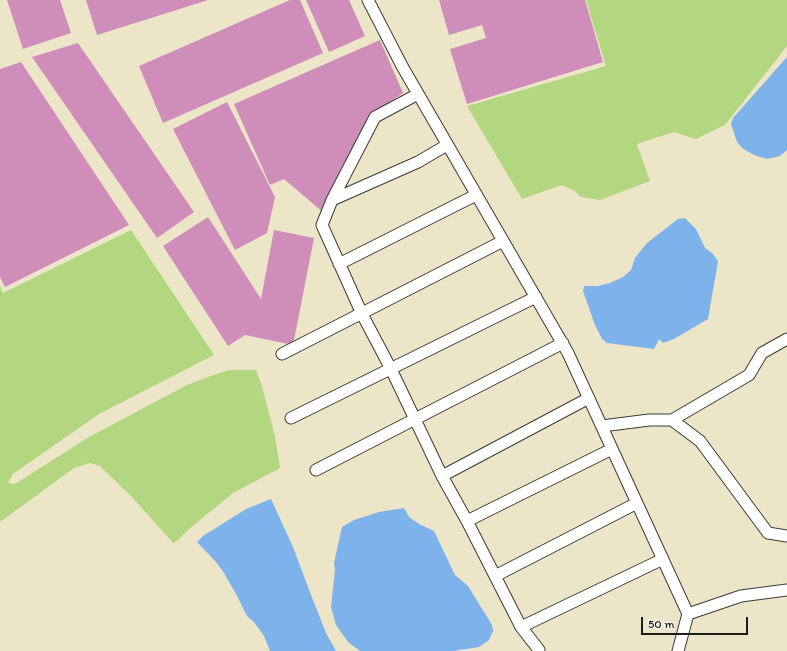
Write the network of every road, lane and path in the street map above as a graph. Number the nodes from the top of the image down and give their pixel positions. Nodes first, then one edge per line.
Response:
1 (368, 0) edge
2 (418, 94) junction
3 (448, 145) junction
4 (476, 195) junction
5 (332, 200) junction
6 (503, 241) junction
7 (340, 264) junction
8 (536, 297) junction
9 (362, 314) junction
10 (787, 339) edge
11 (563, 343) junction
12 (282, 354) dead end
13 (391, 368) junction
14 (589, 398) junction
15 (291, 418) dead end
16 (416, 419) junction
17 (672, 420) junction
18 (602, 426) junction
19 (612, 449) junction
20 (316, 470) dead end
21 (442, 476) junction
22 (637, 503) junction
23 (467, 521) junction
24 (787, 536) edge
25 (663, 559) junction
26 (496, 576) junction
27 (787, 590) edge
28 (688, 614) junction
29 (521, 627) junction
30 (539, 650) edge
31 (678, 651) edge

1 - 2 street
2 - 3 street
2 - 5 street
3 - 4 street
3 - 5 street
4 - 6 street
4 - 7 street
5 - 7 street
6 - 8 street
6 - 9 street
7 - 9 street
8 - 11 street
8 - 13 street
9 - 12 street
9 - 13 street
10 - 17 street
11 - 14 street
11 - 16 street
13 - 15 street
13 - 16 street
14 - 18 street
14 - 21 street
16 - 20 street
16 - 21 street
17 - 18 street
17 - 24 street
18 - 19 street
19 - 22 street
19 - 23 street
21 - 23 street
22 - 25 street
22 - 26 street
23 - 26 street
25 - 28 street
25 - 29 street
26 - 29 street
27 - 28 street
28 - 31 street
29 - 30 street

